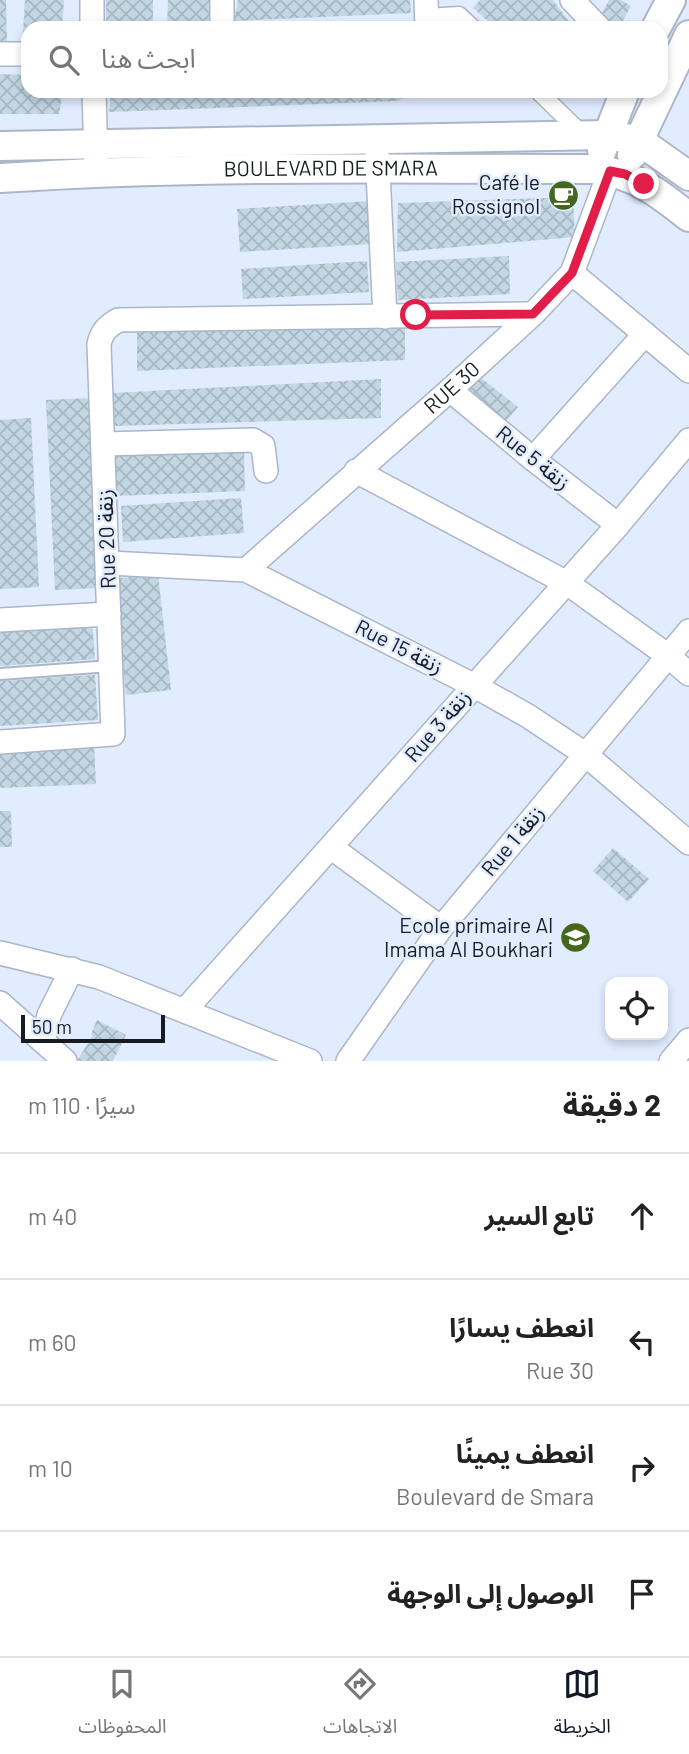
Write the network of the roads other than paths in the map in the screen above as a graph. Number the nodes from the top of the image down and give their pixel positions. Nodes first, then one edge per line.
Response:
1 (92, 0) edge
2 (222, 0) edge
3 (572, 0) edge
4 (671, 0) edge
5 (427, 18) edge
6 (92, 21) edge
7 (222, 21) edge
8 (465, 21) edge
9 (592, 21) edge
10 (660, 21) edge
11 (689, 35) edge
12 (0, 54) edge
13 (21, 54) edge
14 (668, 78) edge
15 (94, 98) edge
16 (547, 98) edge
17 (620, 98) edge
18 (658, 98) edge
19 (594, 134) junction
20 (376, 140) junction
21 (638, 140) junction
22 (95, 145) junction
23 (0, 146) edge
24 (379, 169) junction
25 (610, 171) junction
26 (96, 173) junction
27 (689, 176) edge
28 (0, 178) edge
29 (689, 217) edge
30 (572, 273) junction
31 (533, 314) junction
32 (385, 317) junction
33 (645, 334) junction
34 (689, 371) edge
35 (450, 390) junction
36 (689, 440) edge
37 (104, 444) junction
38 (533, 459) junction
39 (266, 471) dead end
40 (356, 471) junction
41 (618, 525) junction
42 (108, 563) junction
43 (246, 570) junction
44 (567, 583) junction
45 (109, 614) junction
46 (0, 620) edge
47 (689, 631) edge
48 (667, 655) junction
49 (111, 666) junction
50 (0, 674) edge
51 (689, 674) edge
52 (474, 685) junction
53 (0, 742) edge
54 (585, 754) junction
55 (689, 843) edge
56 (332, 848) junction
57 (441, 928) junction
58 (0, 953) edge
59 (72, 969) junction
60 (0, 1003) edge
61 (184, 1010) junction
62 (689, 1040) edge
63 (43, 1041) junction
64 (65, 1061) edge
65 (310, 1061) edge
66 (348, 1061) edge
67 (671, 1061) edge

1 - 6 street
2 - 7 street
3 - 9 street
4 - 10 street
5 - 8 street
11 - 14 street
12 - 13 street
15 - 22 street
16 - 19 street
17 - 19 street
18 - 21 street
19 - 20 street, BOULEVARD DE SMARA
19 - 21 street, BOULEVARD DE SMARA
19 - 25 street
20 - 22 street, BOULEVARD DE SMARA
20 - 24 street
21 - 25 street
21 - 27 street, BOULEVARD DE SMARA
22 - 23 street, BOULEVARD DE SMARA
22 - 26 street
24 - 25 street, BOULEVARD DE SMARA
24 - 26 street, BOULEVARD DE SMARA
24 - 32 street
25 - 29 street
25 - 30 street, RUE 30
26 - 28 street, BOULEVARD DE SMARA
30 - 31 street, RUE 30
30 - 33 street
31 - 32 street
31 - 35 street, RUE 30
32 - 37 street, Rue 20 زنقة
33 - 34 street
33 - 38 street
35 - 38 street, Rue 5 زنقة
35 - 40 street, RUE 30
36 - 41 street, Rue 3 زنقة
37 - 39 street
37 - 42 street, Rue 20 زنقة
38 - 41 street, Rue 5 زنقة
40 - 43 street, RUE 30
40 - 44 street
41 - 44 street, Rue 3 زنقة
42 - 43 street, Rue 15 زنقة
42 - 45 street, Rue 20 زنقة
43 - 52 street, Rue 15 زنقة
44 - 48 street
44 - 52 street, Rue 3 زنقة
45 - 46 street
45 - 49 street, Rue 20 زنقة
47 - 48 street, Rue 1 زنقة
48 - 51 street
48 - 54 street, Rue 1 زنقة
49 - 50 lane
49 - 53 street, Rue 20 زنقة
52 - 54 street, Rue 15 زنقة
52 - 56 street, Rue 3 زنقة
54 - 55 street, Rue 15 زنقة
54 - 57 street, Rue 1 زنقة
56 - 57 street
56 - 61 street, Rue 3 زنقة
57 - 66 street, Rue 1 زنقة
58 - 59 street
59 - 61 street
59 - 63 street
60 - 63 street
61 - 65 street
62 - 67 street
63 - 64 street

